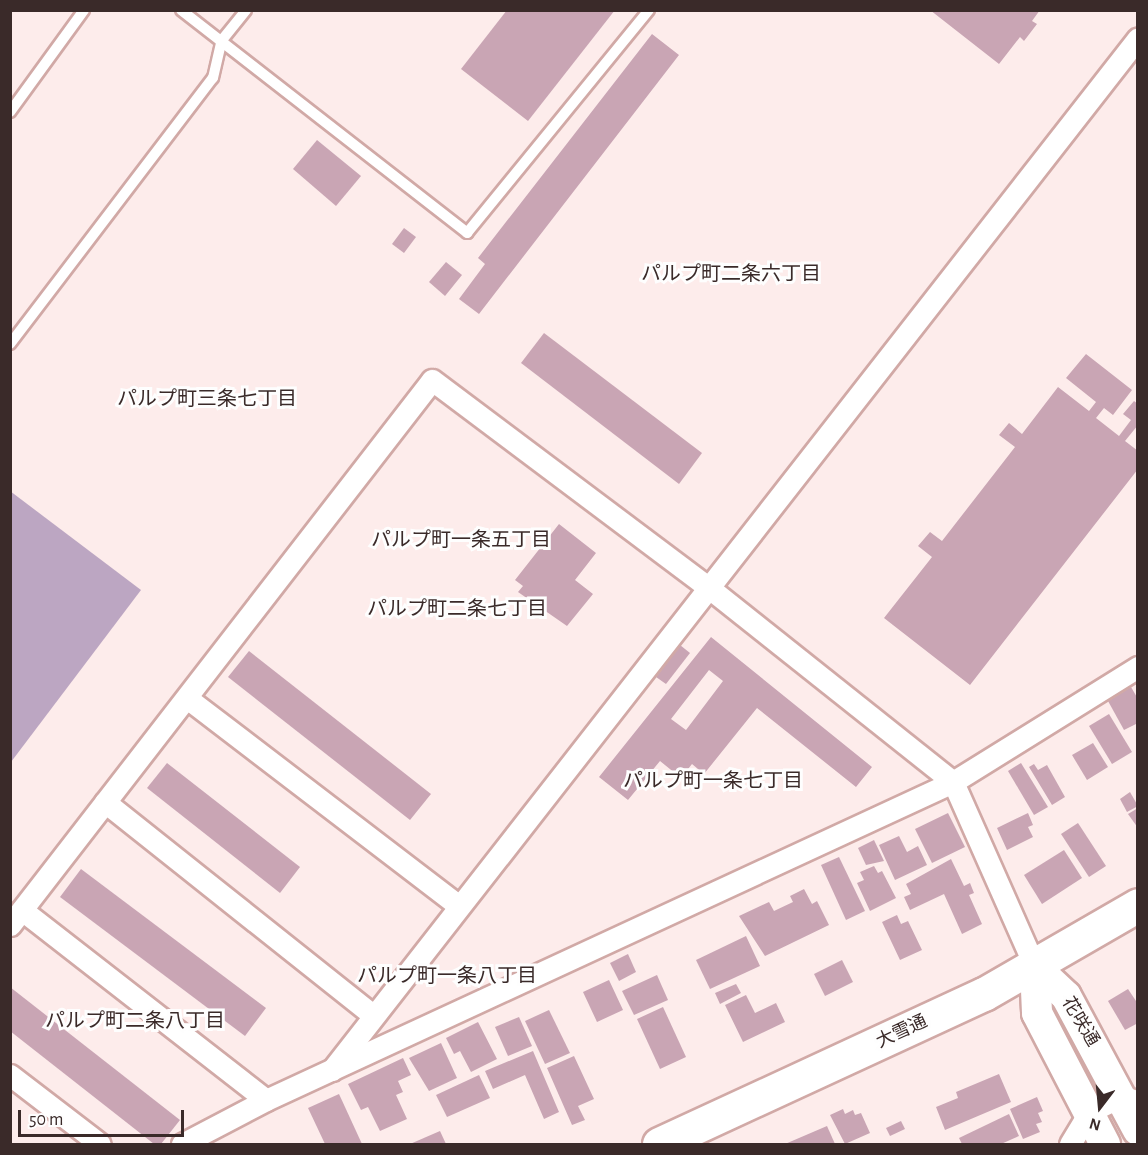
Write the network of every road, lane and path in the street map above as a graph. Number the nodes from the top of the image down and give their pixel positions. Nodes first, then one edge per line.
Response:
1 (84, 10) edge
2 (181, 10) edge
3 (246, 10) edge
4 (649, 10) edge
5 (1137, 38) edge
6 (222, 40) junction
7 (10, 112) edge
8 (10, 344) edge
9 (708, 586) junction
10 (1137, 667) edge
11 (187, 698) junction
12 (953, 782) junction
13 (105, 802) junction
14 (458, 905) junction
15 (1137, 905) edge
16 (16, 917) edge
17 (1035, 967) junction
18 (373, 1015) junction
19 (332, 1070) junction
20 (10, 1076) edge
21 (1130, 1099) edge
22 (266, 1100) junction
23 (1089, 1112) junction
24 (1137, 1130) edge
25 (100, 1144) edge
26 (182, 1144) edge
27 (659, 1144) edge
28 (1070, 1144) edge
29 (1105, 1144) edge

1 - 7 lane
2 - 6 lane
3 - 6 lane
4 - 6 lane
5 - 9 street
6 - 8 lane
9 - 11 street
9 - 12 street
9 - 14 street
10 - 12 street
11 - 13 street
11 - 14 street
12 - 17 street
12 - 19 street
13 - 16 street
13 - 18 street
14 - 18 street
15 - 17 highway, 大雪通
16 - 22 street
17 - 21 street, 花咲通
17 - 23 street, 花咲通
17 - 27 highway, 大雪通
18 - 19 street
19 - 22 street
20 - 25 street
21 - 23 street
21 - 24 street, 花咲通
22 - 26 street
23 - 28 street
23 - 29 street, 花咲通

